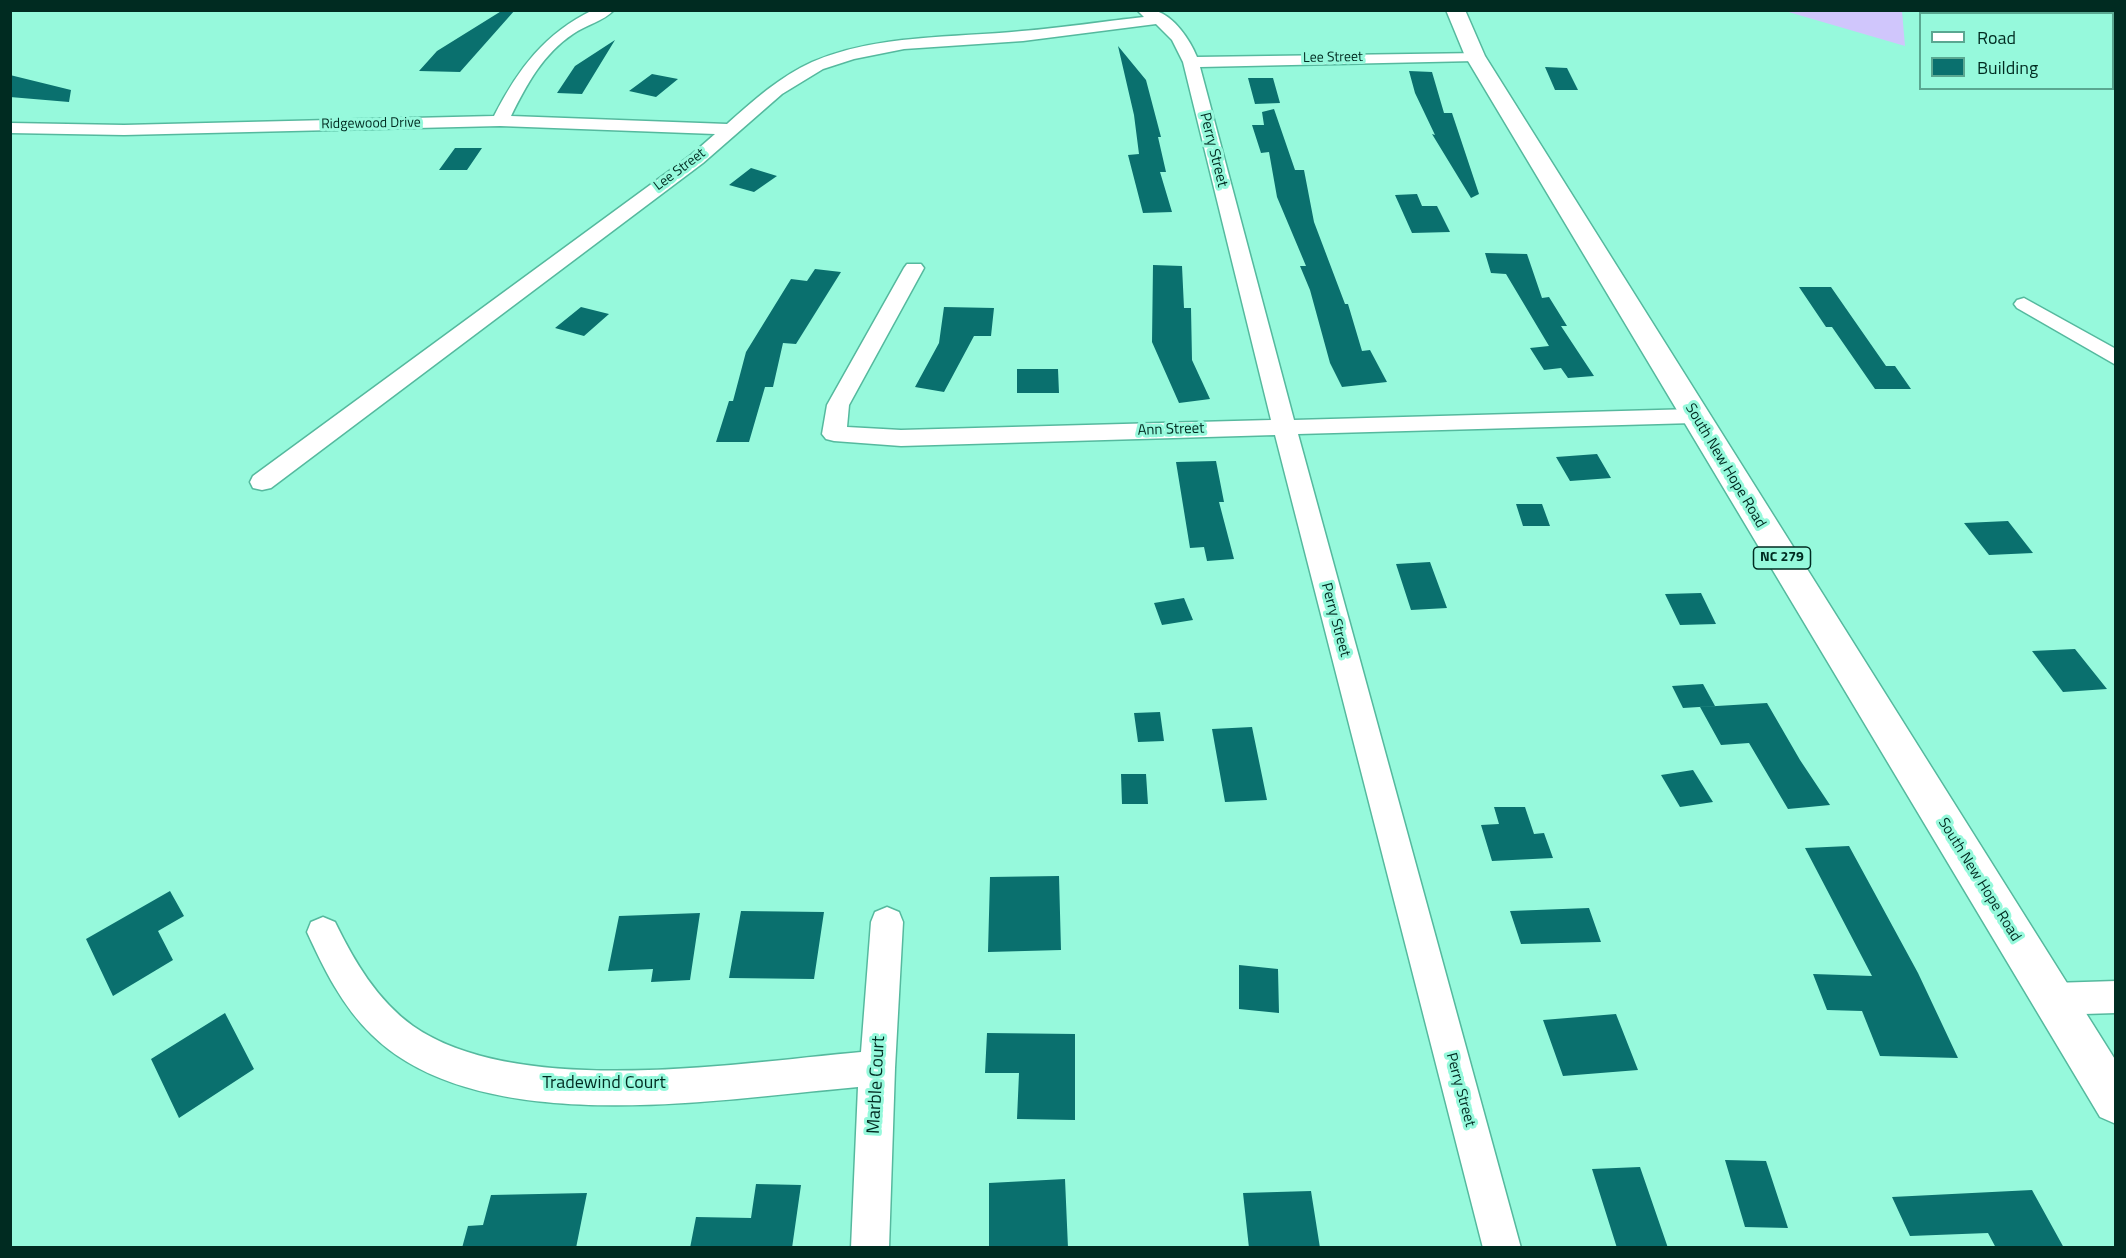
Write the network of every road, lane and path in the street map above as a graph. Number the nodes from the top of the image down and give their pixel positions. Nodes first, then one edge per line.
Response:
1 (607, 10) edge
2 (1455, 10) edge
3 (1153, 15) edge
4 (1475, 56) junction
5 (1191, 62) junction
6 (500, 121) junction
7 (10, 128) edge
8 (732, 129) junction
9 (914, 268) dead end
10 (2024, 304) dead end
11 (2115, 359) edge
12 (1694, 416) junction
13 (1284, 426) junction
14 (262, 482) dead end
15 (887, 922) dead end
16 (323, 932) dead end
17 (2115, 997) edge
18 (2052, 999) junction
19 (877, 1068) junction
20 (2115, 1102) edge
21 (870, 1248) edge
22 (1502, 1248) edge

1 - 6 street
2 - 4 main road, South New Hope Road / NC 279
3 - 5 street, Perry Street
3 - 8 street, Lee Street
4 - 5 street, Lee Street
4 - 12 main road, South New Hope Road / NC 279
5 - 13 street, Perry Street
6 - 7 street, Ridgewood Drive
6 - 8 street, Ridgewood Drive
8 - 14 street, Lee Street
9 - 13 street, Ann Street
10 - 11 street
12 - 13 street, Ann Street
12 - 18 main road, South New Hope Road / NC 279
13 - 22 street, Perry Street
15 - 19 street, Marble Court
16 - 19 street, Tradewind Court
17 - 18 street
18 - 20 main road, South New Hope Road / NC 279
19 - 21 street, Marble Court

